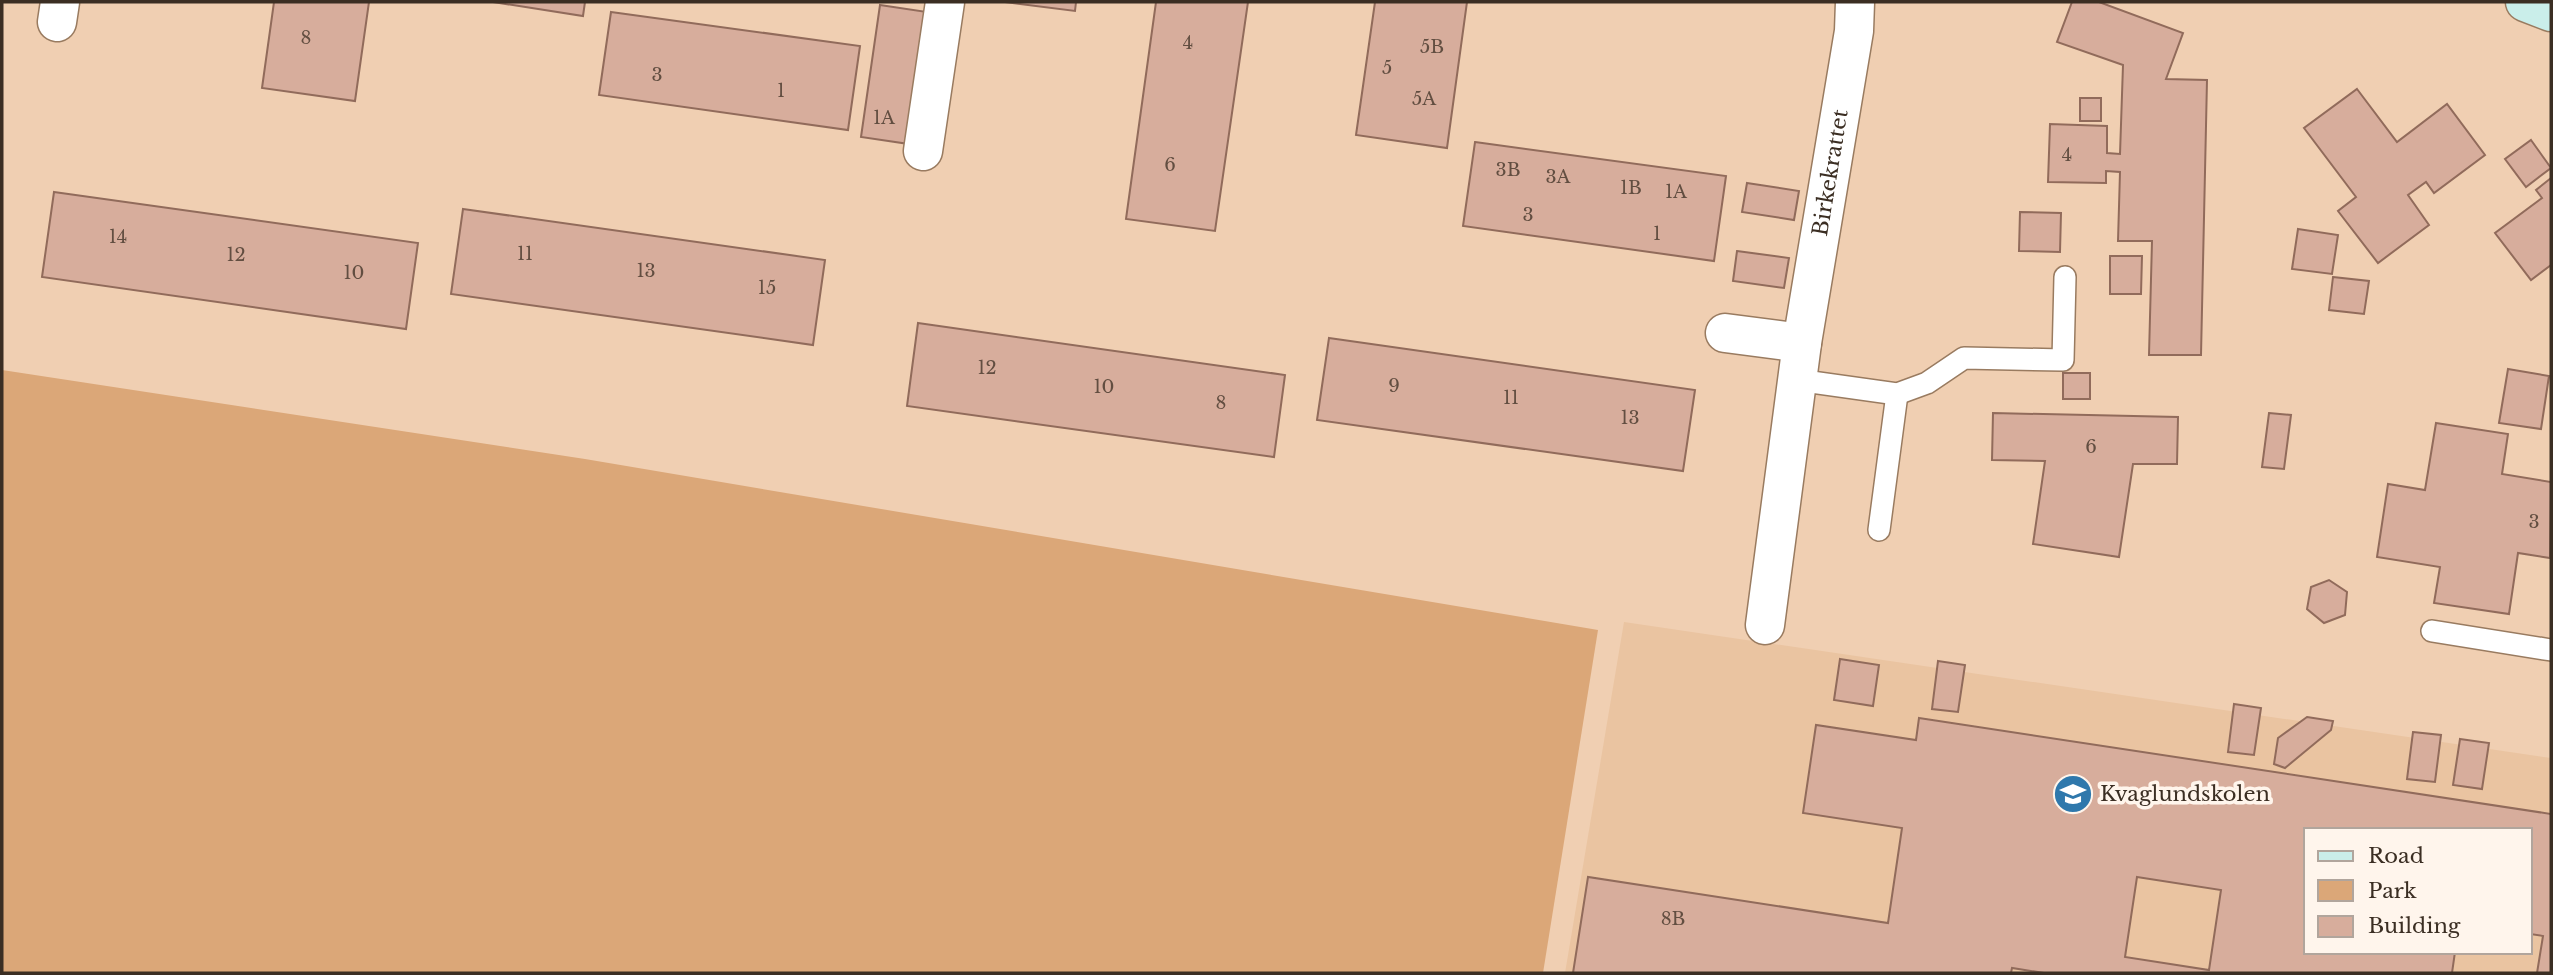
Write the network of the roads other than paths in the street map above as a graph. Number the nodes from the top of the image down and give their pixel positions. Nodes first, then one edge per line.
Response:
1 (945, 2) edge
2 (1855, 2) edge
3 (2525, 2) edge
4 (2551, 12) edge
5 (923, 151) dead end
6 (2065, 277) dead end
7 (1726, 333) dead end
8 (1802, 343) junction
9 (1797, 380) junction
10 (1896, 394) junction
11 (1879, 530) dead end
12 (1765, 625) dead end
13 (2432, 631) dead end
14 (2551, 650) edge

1 - 5 street
2 - 8 street, Birkekrattet
3 - 4 street
6 - 10 lane
7 - 8 street
8 - 9 street, Birkekrattet
9 - 10 lane
9 - 12 street, Birkekrattet
10 - 11 lane
13 - 14 lane

